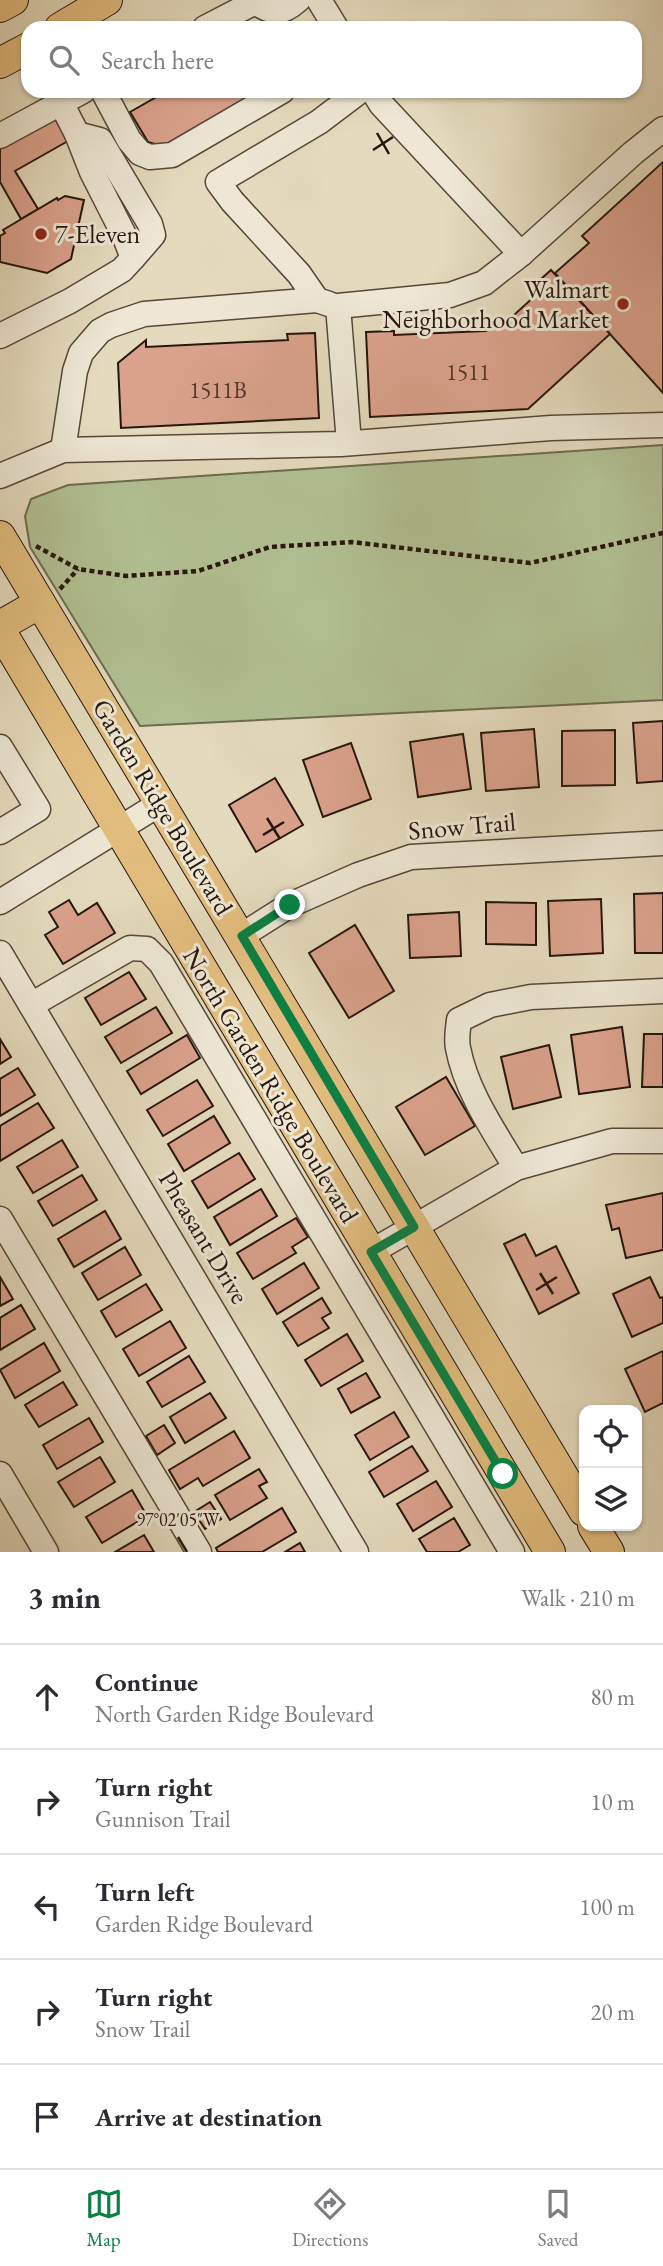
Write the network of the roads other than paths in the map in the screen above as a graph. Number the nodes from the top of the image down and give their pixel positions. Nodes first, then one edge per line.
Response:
1 (13, 0) edge
2 (107, 0) edge
3 (298, 0) edge
4 (319, 0) edge
5 (0, 7) edge
6 (270, 20) edge
7 (72, 21) edge
8 (218, 21) edge
9 (332, 21) edge
10 (21, 52) edge
11 (0, 64) edge
12 (57, 98) edge
13 (59, 98) edge
14 (107, 98) edge
15 (270, 98) edge
16 (351, 98) edge
17 (377, 98) edge
18 (663, 129) edge
19 (0, 136) edge
20 (521, 254) junction
21 (327, 303) junction
22 (0, 336) edge
23 (663, 425) edge
24 (349, 443) junction
25 (63, 450) junction
26 (0, 476) edge
27 (0, 536) edge
28 (50, 596) junction
29 (5, 637) edge
30 (0, 747) edge
31 (162, 803) junction
32 (119, 830) junction
33 (0, 832) edge
34 (663, 843) edge
35 (0, 902) edge
36 (242, 936) junction
37 (0, 953) edge
38 (663, 991) edge
39 (31, 1005) junction
40 (663, 1141) edge
41 (516, 1168) junction
42 (0, 1219) edge
43 (414, 1227) junction
44 (371, 1252) junction
45 (0, 1474) edge
46 (579, 1503) edge
47 (596, 1531) edge
48 (46, 1552) edge
49 (199, 1552) edge
50 (356, 1552) edge
51 (512, 1552) edge
52 (550, 1552) edge
53 (609, 1552) edge

1 - 5 main road
2 - 7 main road
3 - 6 street
4 - 9 street
6 - 8 street
10 - 11 main road
12 - 19 street
13 - 22 street
14 - 15 street
16 - 21 street
17 - 20 street
18 - 20 street
20 - 21 street
21 - 24 street
21 - 25 street
23 - 24 street
24 - 25 street
25 - 26 street
27 - 28 main road, Garden Ridge Boulevard
28 - 29 main road
28 - 31 main road, Garden Ridge Boulevard
29 - 32 main road, North Garden Ridge Boulevard
30 - 33 street
31 - 32 street
31 - 36 main road, Garden Ridge Boulevard
32 - 35 street
32 - 44 main road, North Garden Ridge Boulevard
34 - 36 street, Snow Trail
36 - 43 main road, Garden Ridge Boulevard
37 - 39 street, Pheasant Drive
38 - 41 street
39 - 50 street, Pheasant Drive
39 - 51 street
40 - 41 street
41 - 43 street
42 - 49 street
43 - 44 street
43 - 46 main road, Garden Ridge Boulevard
44 - 52 main road, North Garden Ridge Boulevard
45 - 48 street
47 - 53 main road

